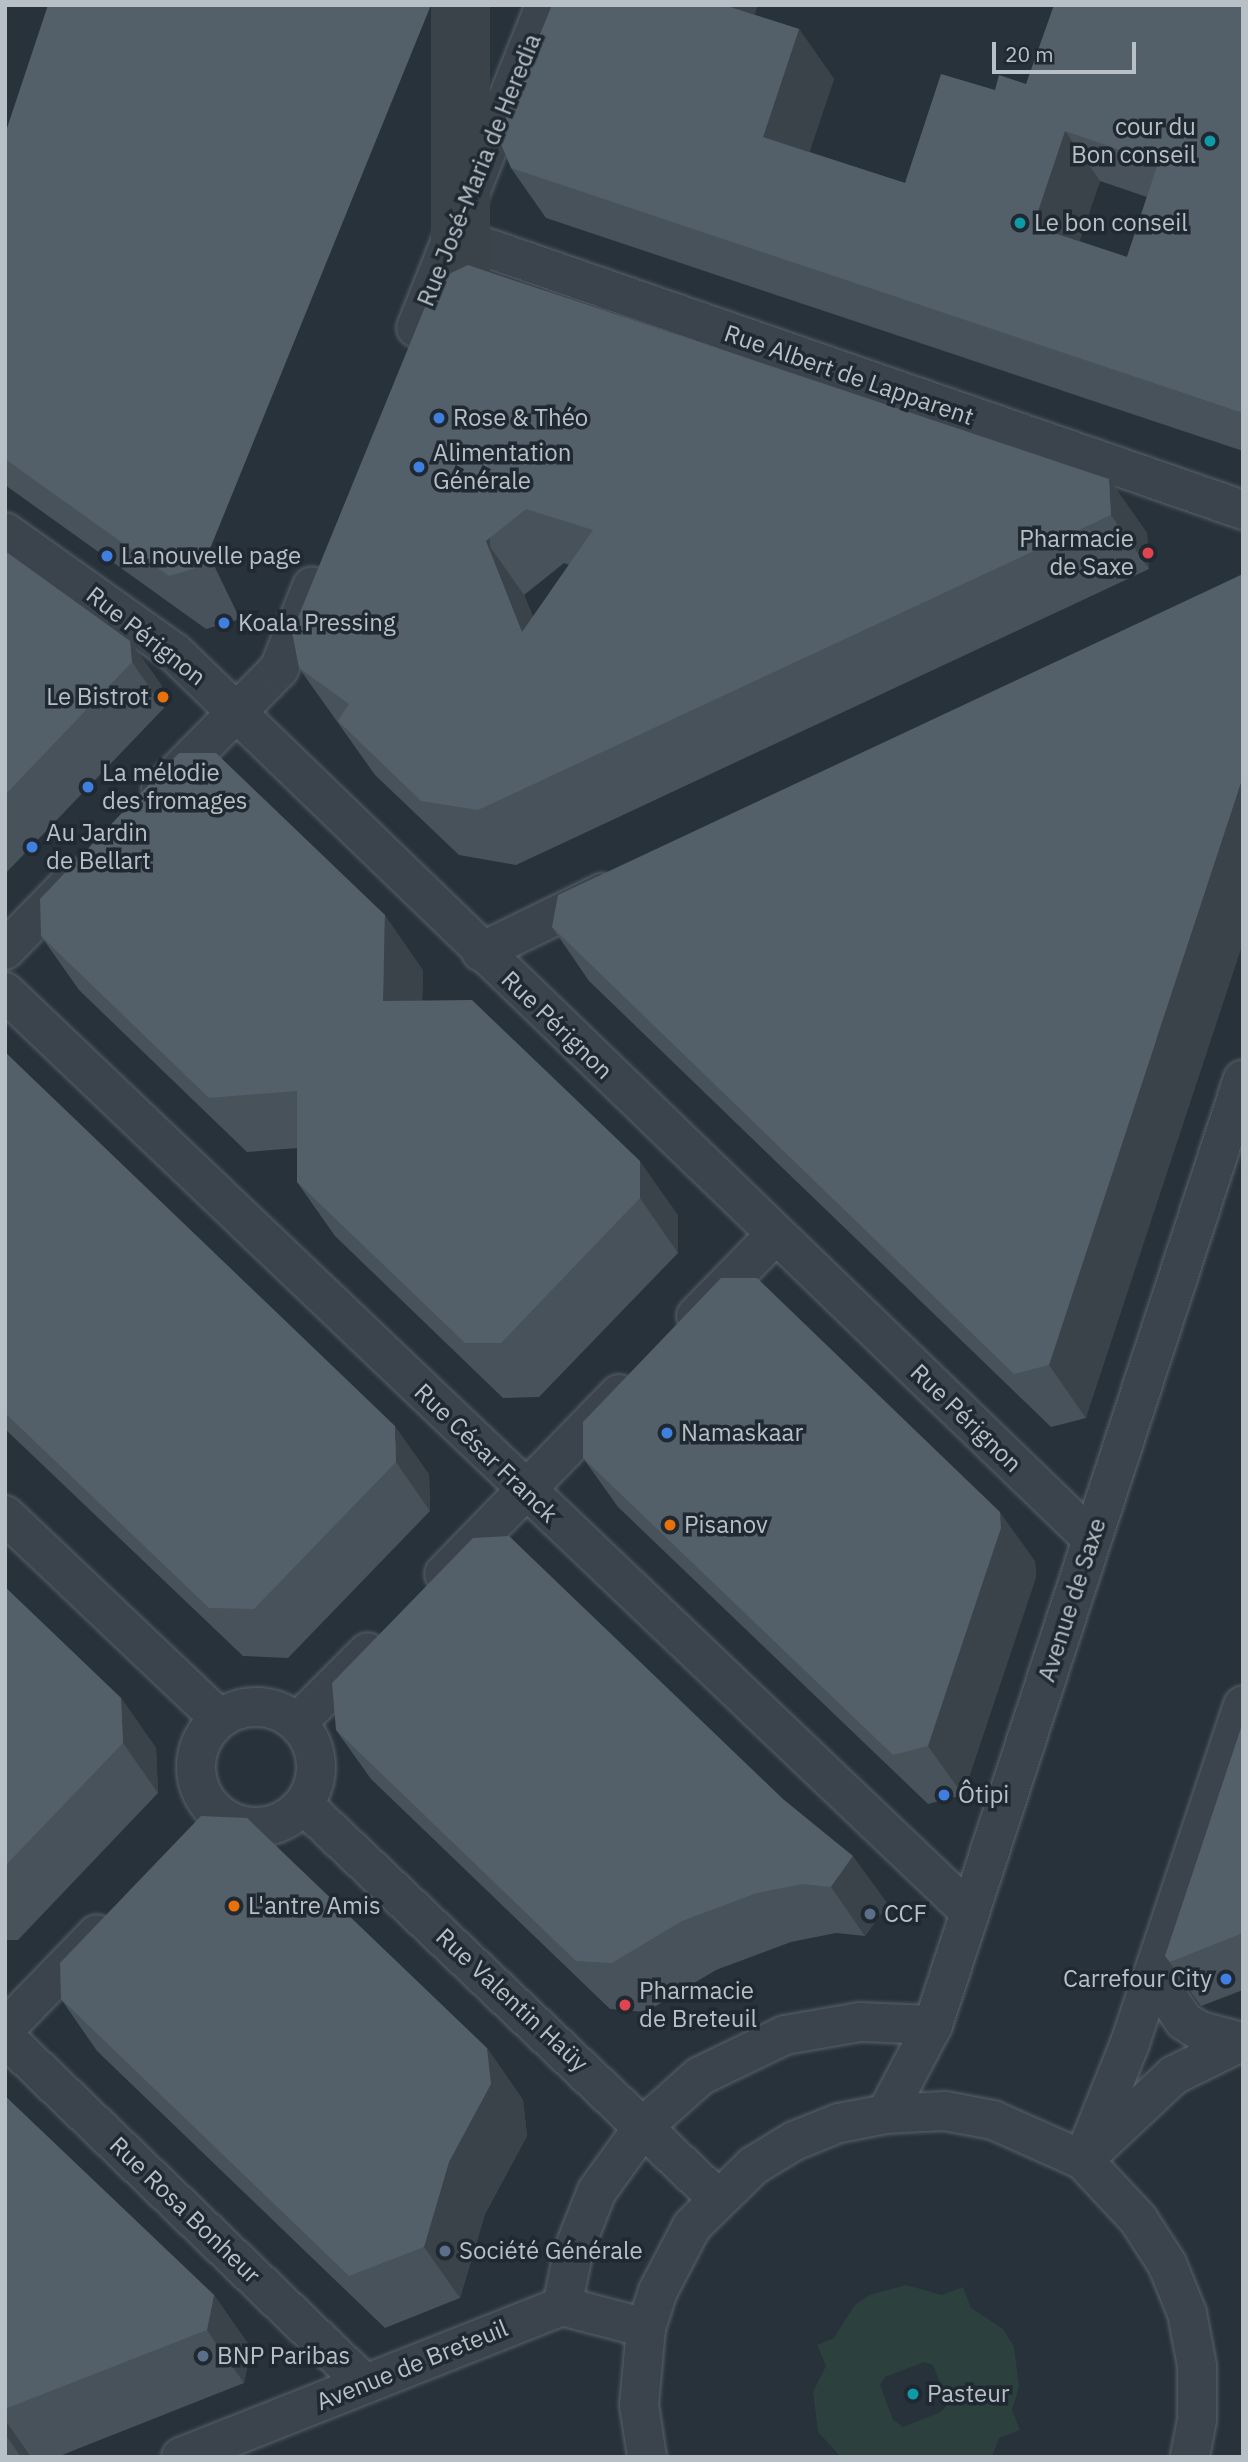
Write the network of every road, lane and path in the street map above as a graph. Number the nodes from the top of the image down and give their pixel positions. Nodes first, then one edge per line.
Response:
1 (545, 5) edge
2 (456, 237) junction
3 (403, 362) edge
4 (1243, 510) edge
5 (5, 532) edge
6 (325, 554) edge
7 (237, 711) junction
8 (138, 813) edge
9 (100, 852) edge
10 (635, 877) edge
11 (5, 950) edge
12 (481, 952) junction
13 (5, 992) edge
14 (1243, 1079) edge
15 (775, 1234) junction
16 (673, 1338) edge
17 (645, 1367) edge
18 (525, 1490) junction
19 (5, 1514) edge
20 (1092, 1539) junction
21 (423, 1595) edge
22 (394, 1625) edge
23 (1243, 1704) edge
24 (220, 1719) junction
25 (297, 1723) junction
26 (304, 1805) junction
27 (215, 1811) junction
28 (187, 1841) edge
29 (121, 1910) edge
30 (970, 1912) junction
31 (1153, 1975) junction
32 (933, 2025) junction
33 (5, 2029) edge
34 (5, 2036) edge
35 (1242, 2042) edge
36 (886, 2113) junction
37 (644, 2126) junction
38 (1083, 2160) junction
39 (717, 2198) junction
40 (562, 2306) junction
41 (646, 2328) junction
42 (365, 2384) junction
43 (181, 2457) edge
44 (647, 2457) edge
45 (1190, 2457) edge

1 - 2 street, Rue José-Maria de Heredia
2 - 3 street, Rue José-Maria de Heredia
2 - 4 street, Rue Albert de Lapparent
5 - 7 street, Rue Pérignon
6 - 7 street
7 - 8 street
7 - 12 street, Rue Pérignon
9 - 11 street
10 - 12 street
12 - 15 street, Rue Pérignon
13 - 18 street, Rue César Franck
14 - 20 street, Avenue de Saxe
15 - 16 street
15 - 20 street, Rue Pérignon
17 - 18 street
18 - 21 street
18 - 30 street, Rue César Franck
19 - 24 street
20 - 30 street, Avenue de Saxe
22 - 25 street
23 - 31 street
24 - 25 street
24 - 27 street
25 - 26 street
26 - 27 street
26 - 37 street, Rue Valentin Haüy
27 - 28 street
29 - 33 street
30 - 32 street, Avenue de Saxe
31 - 35 street
31 - 38 street
32 - 36 street, Avenue de Saxe
32 - 37 street
34 - 42 street, Rue Rosa Bonheur
35 - 38 street
36 - 38 street
36 - 39 street
37 - 39 street, Rue Valentin Haüy
37 - 40 street
38 - 45 street
39 - 41 street
40 - 41 street
40 - 42 street, Avenue de Breteuil
41 - 44 street
42 - 43 street, Avenue de Breteuil

